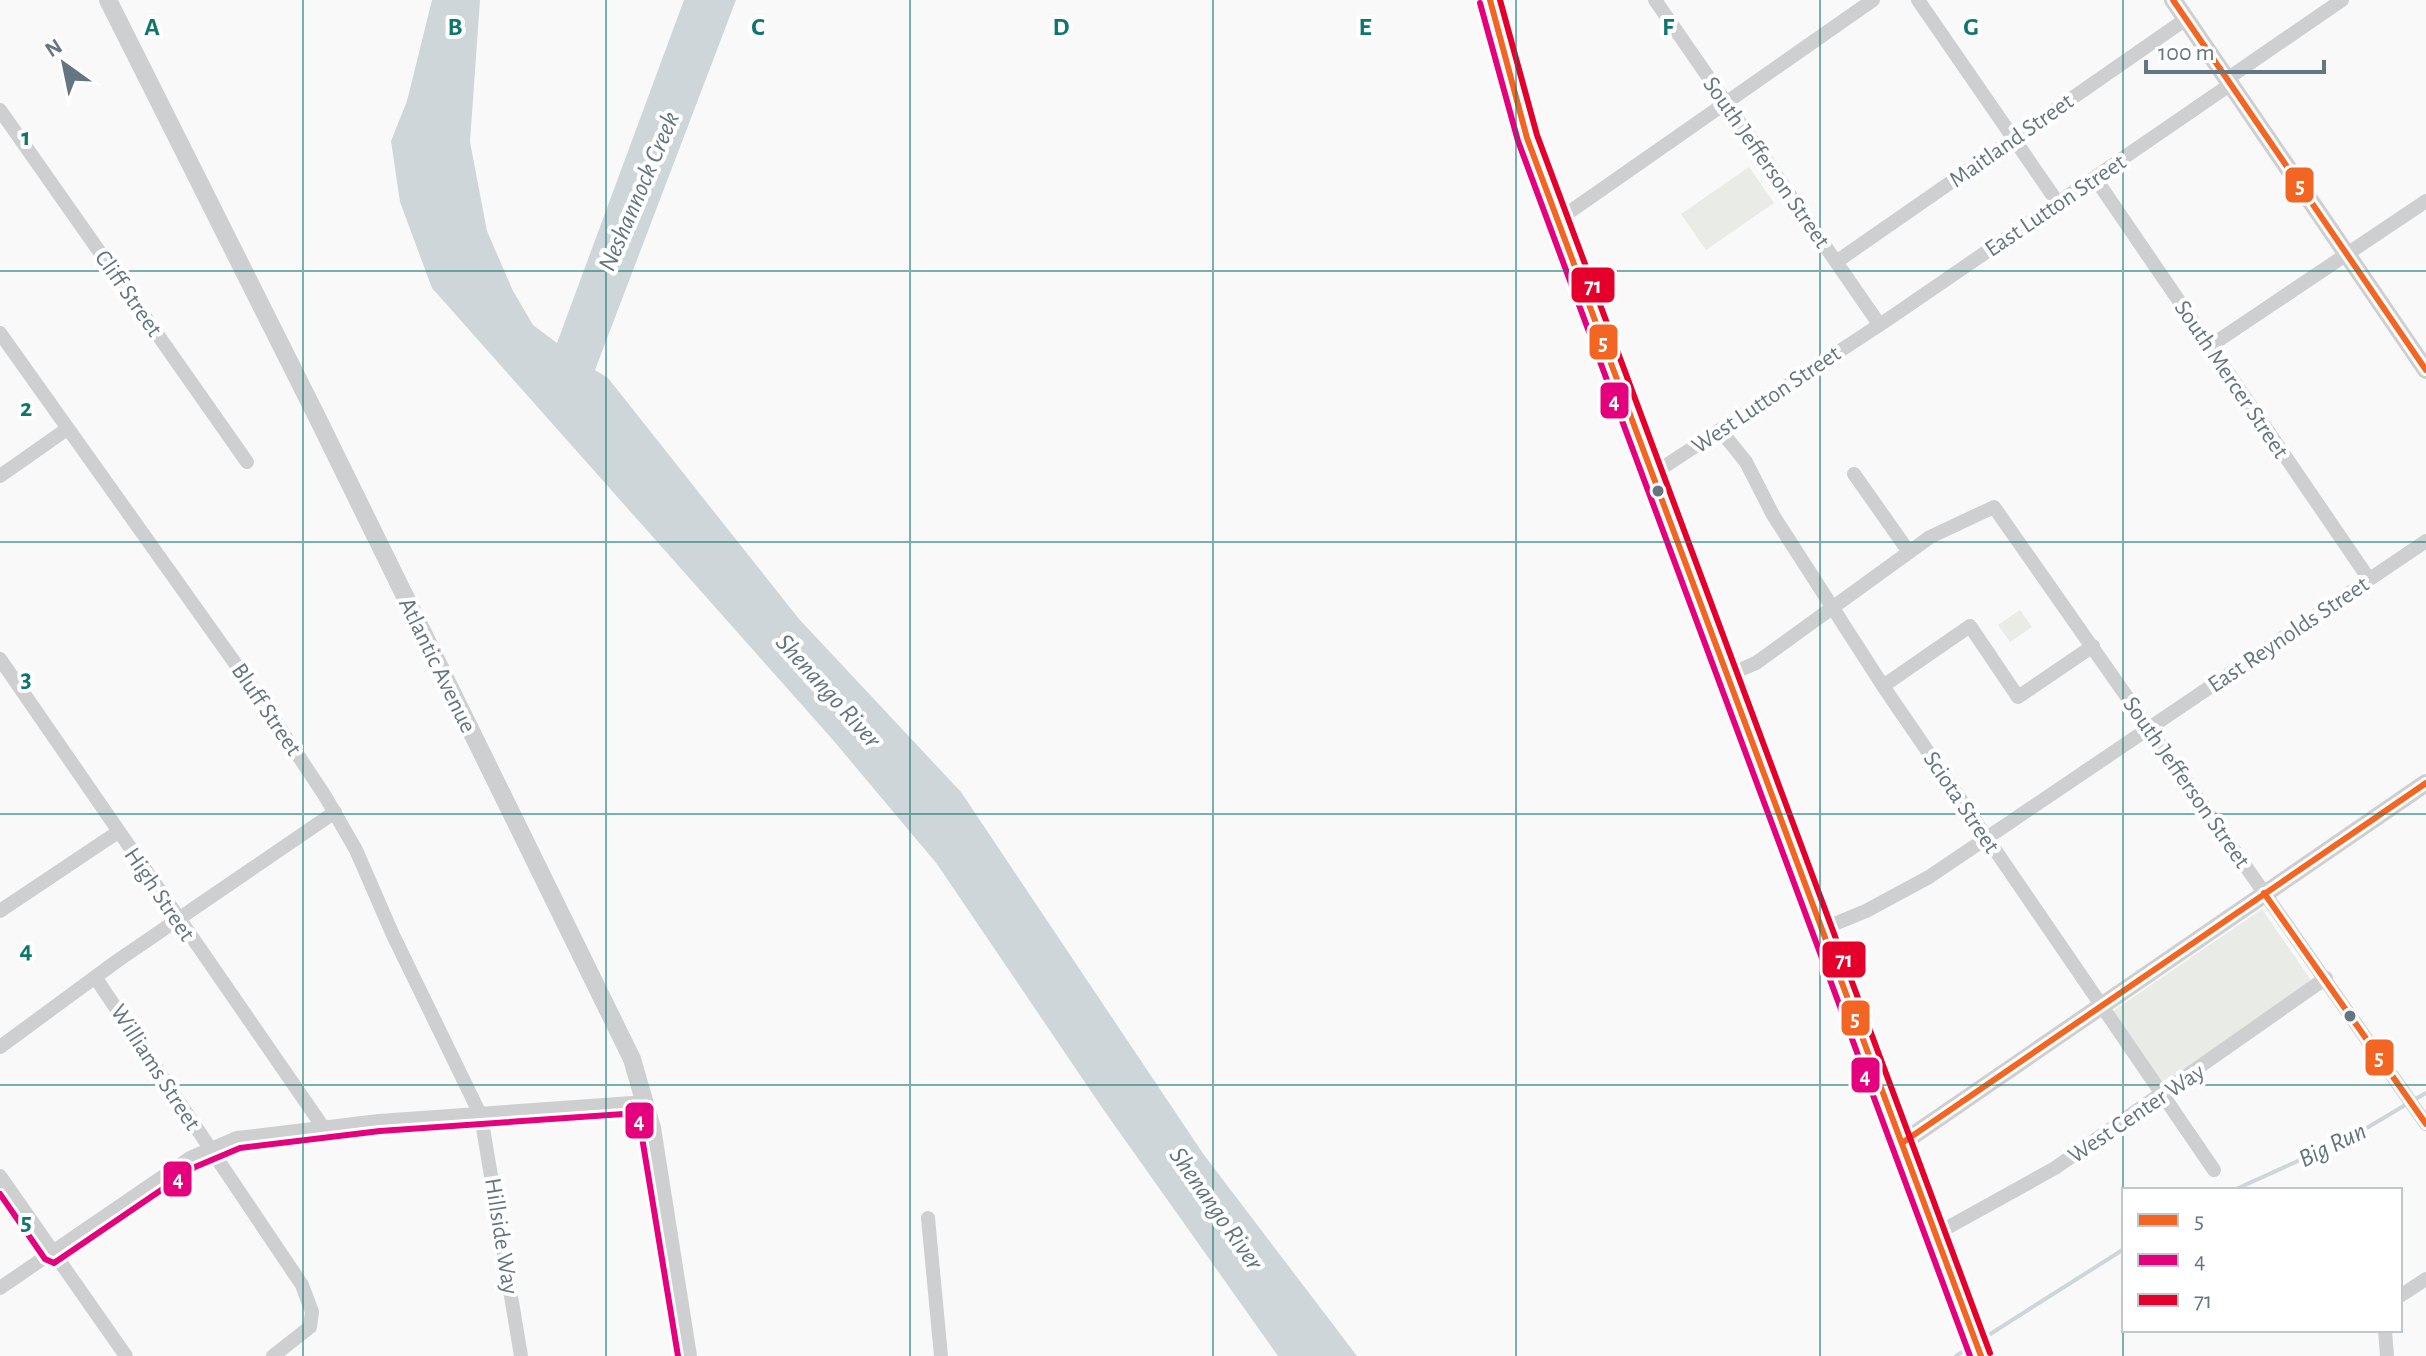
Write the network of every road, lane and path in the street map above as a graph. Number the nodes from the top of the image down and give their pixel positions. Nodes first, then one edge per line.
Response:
1 (108, 0) edge
2 (1490, 0) edge
3 (1655, 0) edge
4 (1873, 0) edge
5 (1918, 0) edge
6 (2173, 0) edge
7 (2342, 0) edge
8 (2186, 19) junction
9 (2229, 82) junction
10 (1726, 103) junction
11 (0, 110) edge
12 (2014, 138) junction
13 (2095, 178) junction
14 (2426, 201) edge
15 (2058, 203) junction
16 (1558, 220) junction
17 (2347, 255) junction
18 (1836, 262) junction
19 (1879, 324) junction
20 (0, 333) edge
21 (2210, 346) junction
22 (2426, 370) edge
23 (67, 429) junction
24 (1720, 430) junction
25 (247, 462) dead end
26 (1653, 474) junction
27 (1854, 474) dead end
28 (0, 476) edge
29 (2426, 541) edge
30 (1909, 552) junction
31 (2369, 579) junction
32 (1831, 608) junction
33 (2093, 646) junction
34 (0, 660) edge
35 (1728, 675) junction
36 (1883, 686) junction
37 (2149, 728) junction
38 (2426, 783) edge
39 (335, 812) junction
40 (118, 832) junction
41 (1987, 838) junction
42 (2264, 893) junction
43 (0, 911) edge
44 (178, 920) junction
45 (1822, 929) junction
46 (95, 977) junction
47 (2326, 978) junction
48 (2101, 1006) junction
49 (0, 1047) edge
50 (2162, 1096) junction
51 (646, 1102) junction
52 (481, 1116) junction
53 (2423, 1120) edge
54 (323, 1127) junction
55 (1902, 1143) junction
56 (209, 1147) junction
57 (2214, 1170) dead end
58 (0, 1176) edge
59 (928, 1218) dead end
60 (1936, 1234) junction
61 (53, 1253) junction
62 (2426, 1279) edge
63 (0, 1288) edge
64 (2402, 1295) edge
65 (2385, 1332) edge
66 (126, 1356) edge
67 (273, 1356) edge
68 (521, 1356) edge
69 (688, 1356) edge
70 (941, 1356) edge
71 (1981, 1356) edge
72 (2387, 1356) edge

1 - 51 street, Atlantic Avenue
2 - 16 main road
3 - 10 street, South Jefferson Street
4 - 10 street
5 - 12 street
6 - 8 street
7 - 9 street, East Lutton Street
8 - 9 street
8 - 12 street, Maitland Street
9 - 13 street, East Lutton Street
9 - 17 street
10 - 16 street
10 - 18 street, South Jefferson Street
11 - 25 street, Cliff Street
12 - 15 street
12 - 18 street, Maitland Street
13 - 15 street, East Lutton Street
13 - 21 street, South Mercer Street
14 - 17 street
15 - 19 street, East Lutton Street
16 - 26 main road
17 - 21 street
17 - 22 street
18 - 19 street, South Jefferson Street
19 - 24 street, West Lutton Street
20 - 23 street, Bluff Street
21 - 31 street, South Mercer Street
23 - 28 street
23 - 39 street, Bluff Street
24 - 26 street, West Lutton Street
24 - 32 street, Sciota Street
26 - 35 main road
27 - 30 street
29 - 31 street, East Reynolds Street
30 - 32 street
30 - 33 street, South Jefferson Street
31 - 37 street, East Reynolds Street
32 - 35 street
32 - 36 street, Sciota Street
33 - 36 street
33 - 37 street, South Jefferson Street
34 - 40 street, High Street
35 - 45 main road
36 - 41 street, Sciota Street
37 - 41 street, East Reynolds Street
37 - 42 street, South Jefferson Street
38 - 42 street
39 - 44 street
39 - 52 street, Bluff Street
40 - 43 street
40 - 44 street, High Street
41 - 45 street, East Reynolds Street
41 - 48 street, Sciota Street
42 - 47 street, South Jefferson Street
42 - 48 street
44 - 46 street
44 - 54 street, High Street
45 - 55 main road
46 - 49 street
46 - 56 street, Williams Street
47 - 50 street, West Center Way
47 - 53 street, South Jefferson Street
48 - 50 street, Sciota Street
48 - 55 street
50 - 57 street, Sciota Street
50 - 60 street, West Center Way
51 - 52 street
51 - 69 street, Atlantic Avenue
52 - 54 street
52 - 68 street, Hillside Way
54 - 56 street
55 - 60 main road
56 - 61 street
56 - 67 street, Williams Street
58 - 61 street
59 - 70 street
60 - 71 main road
61 - 63 street
61 - 66 street
62 - 64 street
65 - 72 street

